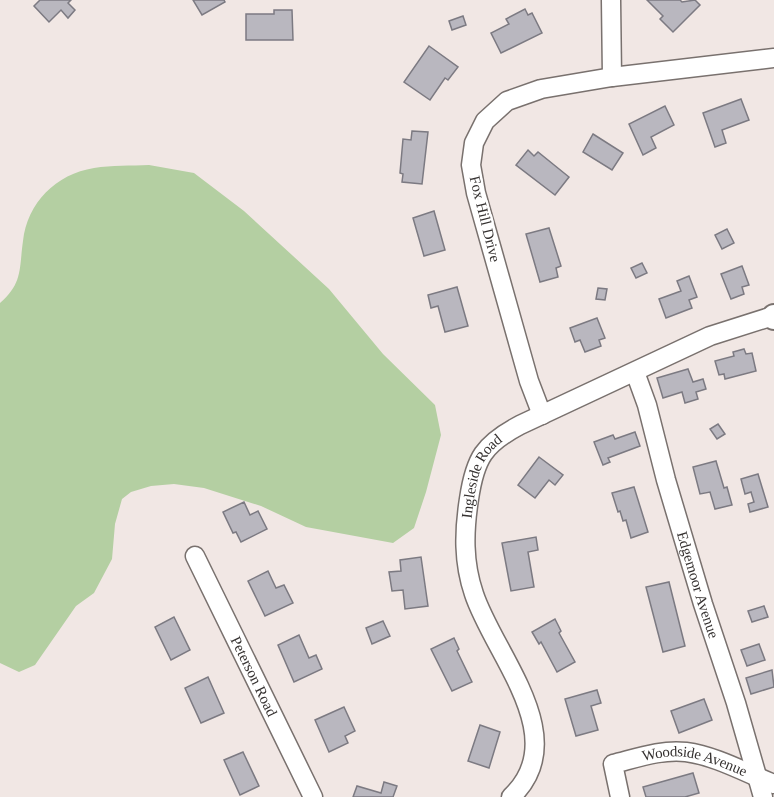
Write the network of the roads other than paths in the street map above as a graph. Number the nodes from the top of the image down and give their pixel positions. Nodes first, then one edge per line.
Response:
1 (611, 0) edge
2 (774, 58) edge
3 (612, 77) junction
4 (774, 317) edge
5 (635, 372) junction
6 (542, 415) junction
7 (195, 556) dead end
8 (766, 781) edge
9 (313, 797) edge
10 (511, 797) edge
11 (620, 797) edge
12 (763, 797) edge

1 - 3 street
2 - 3 street, Fox Hill Drive
3 - 6 street, Fox Hill Drive
4 - 5 street, Ingleside Road
5 - 6 street, Ingleside Road
5 - 8 street, Edgemoor Avenue
6 - 10 street, Ingleside Road
7 - 9 street, Peterson Road
8 - 11 street, Woodside Avenue
8 - 12 street, Edgemoor Avenue

